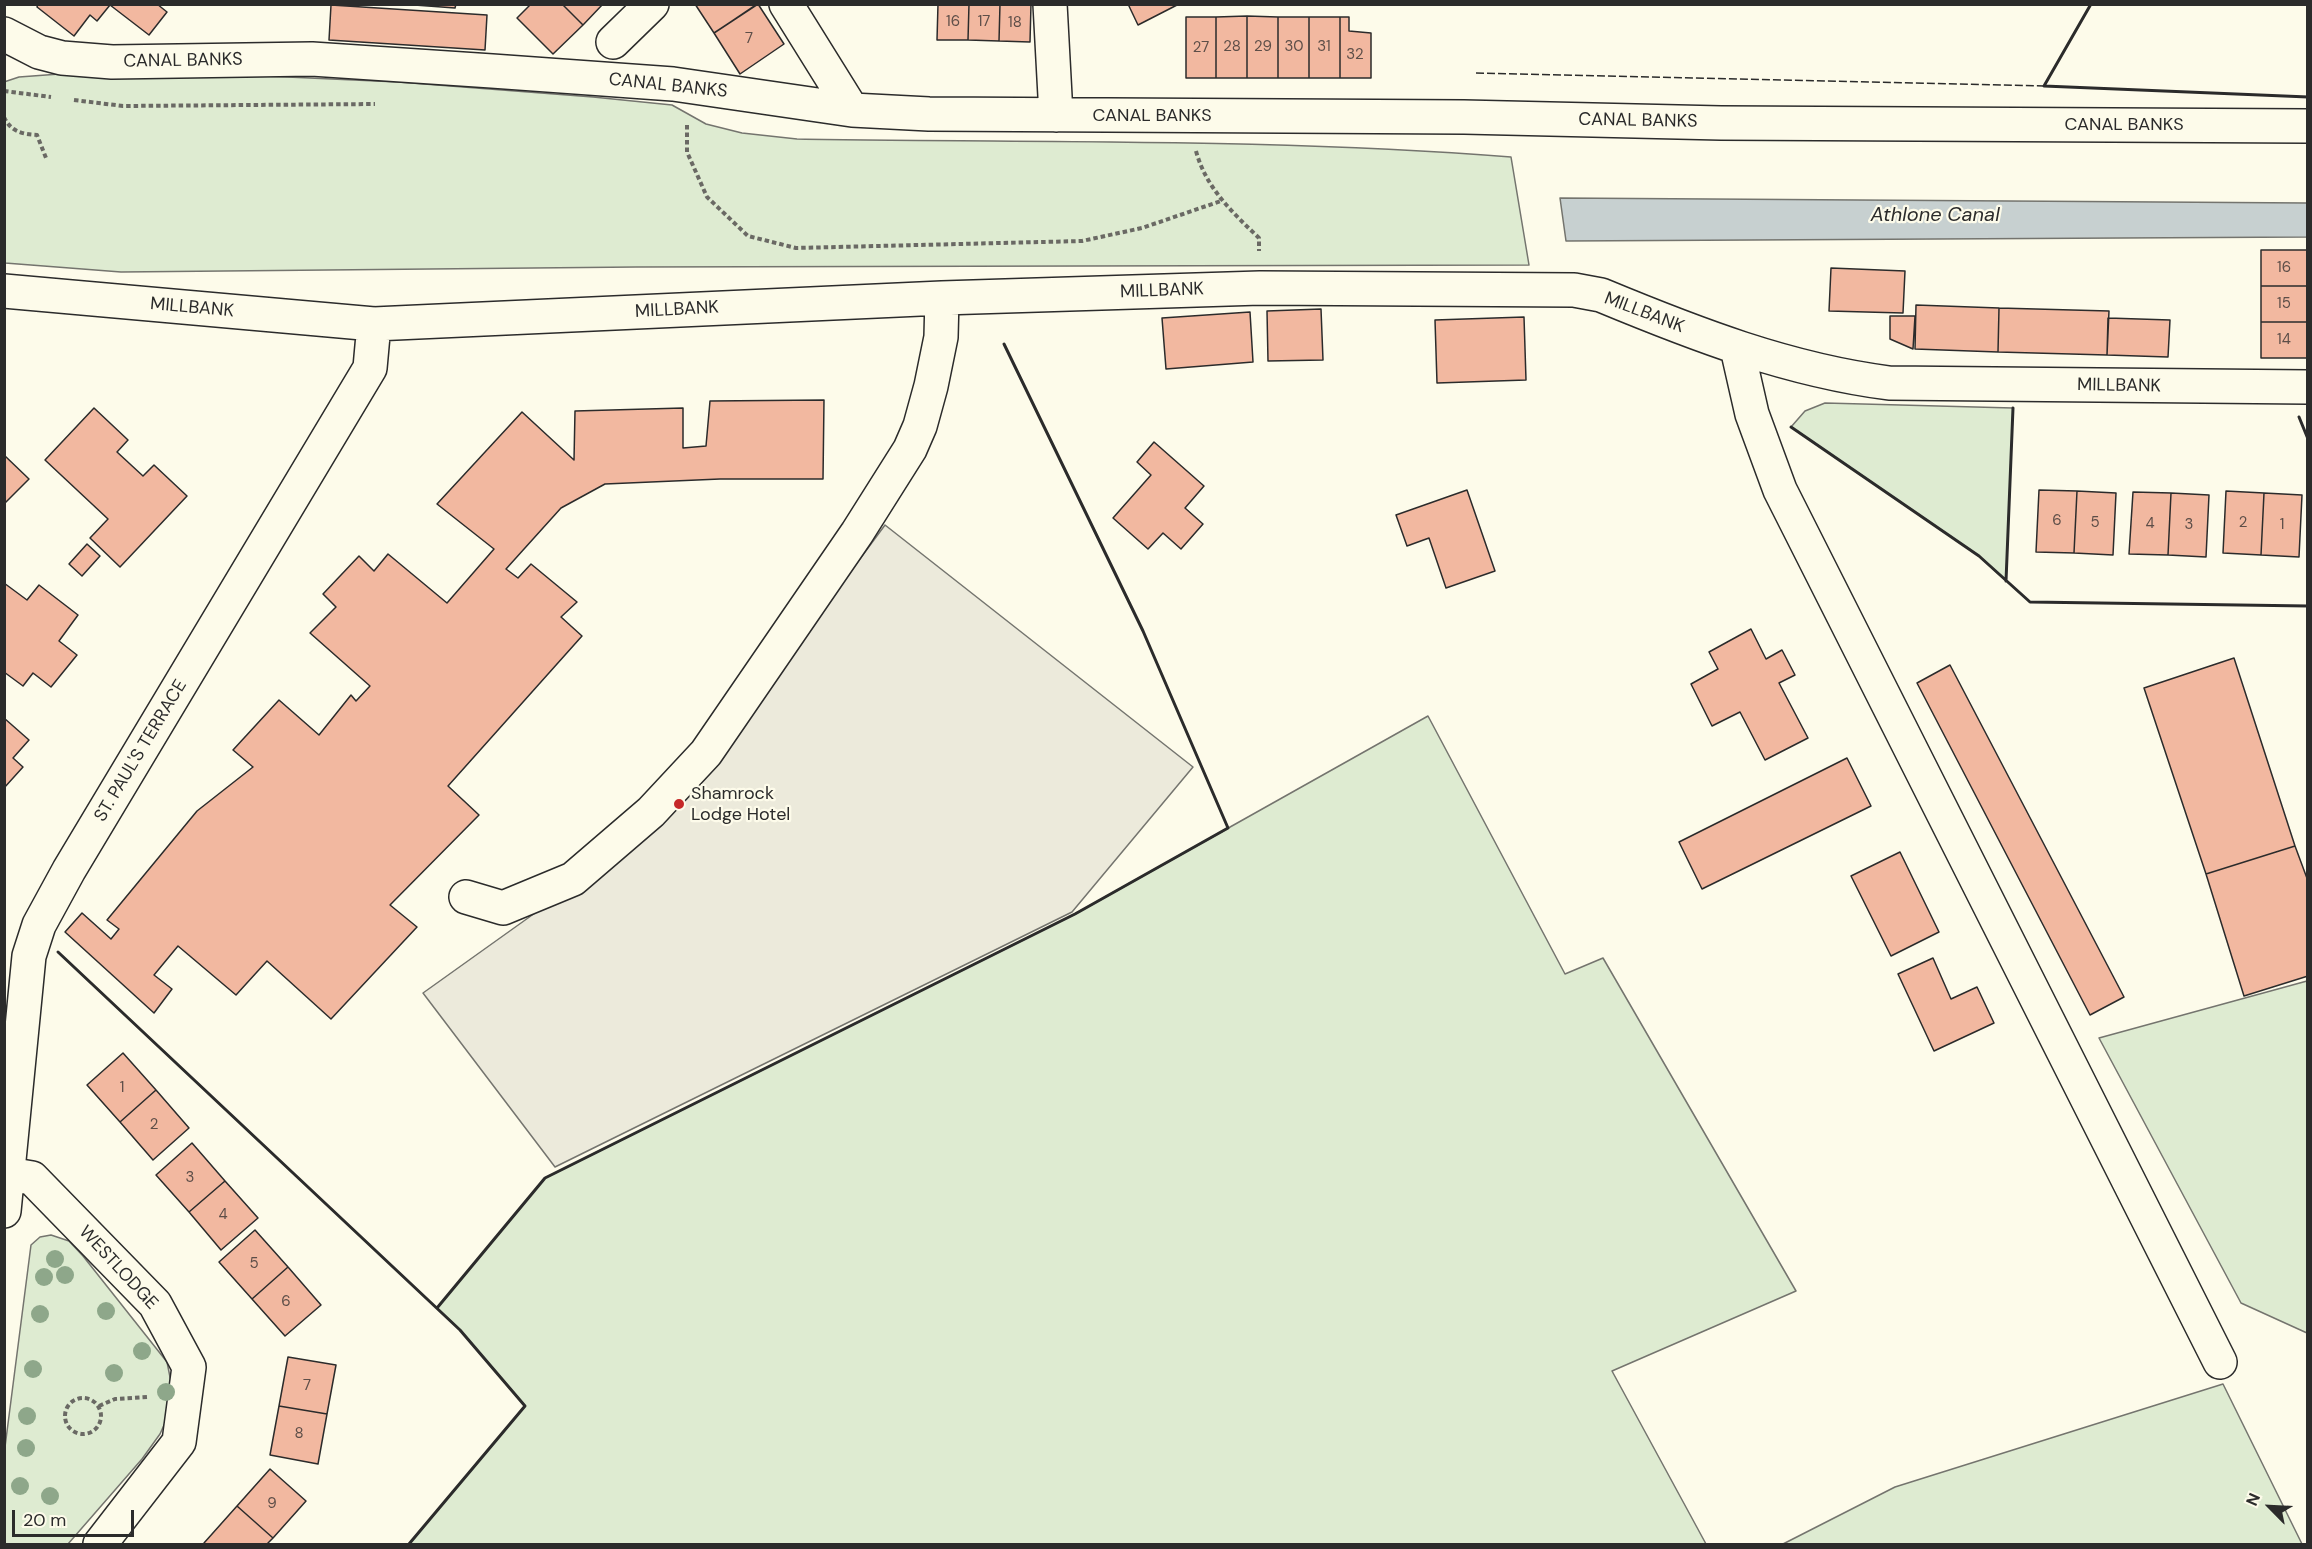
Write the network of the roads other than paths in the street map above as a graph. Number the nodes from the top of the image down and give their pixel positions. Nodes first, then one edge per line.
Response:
1 (652, 4) edge
2 (786, 4) edge
3 (1050, 4) edge
4 (4, 34) edge
5 (613, 42) dead end
6 (852, 110) junction
7 (1056, 115) junction
8 (2307, 126) edge
9 (4, 291) edge
10 (942, 298) junction
11 (374, 324) junction
12 (1737, 348) junction
13 (2307, 387) edge
14 (466, 897) dead end
15 (8, 1174) junction
16 (4, 1211) edge
17 (2220, 1362) dead end
18 (100, 1545) edge

1 - 5 street
2 - 6 street
3 - 7 street
4 - 6 street, CANAL BANKS
6 - 7 street, CANAL BANKS
7 - 8 street, CANAL BANKS
9 - 11 street, MILLBANK
10 - 11 street, MILLBANK
10 - 12 street, MILLBANK
10 - 14 street
11 - 15 street, ST. PAUL'S TERRACE
12 - 13 street, MILLBANK
12 - 17 street
15 - 16 street, ST. PAUL'S TERRACE
15 - 18 street, WESTLODGE

